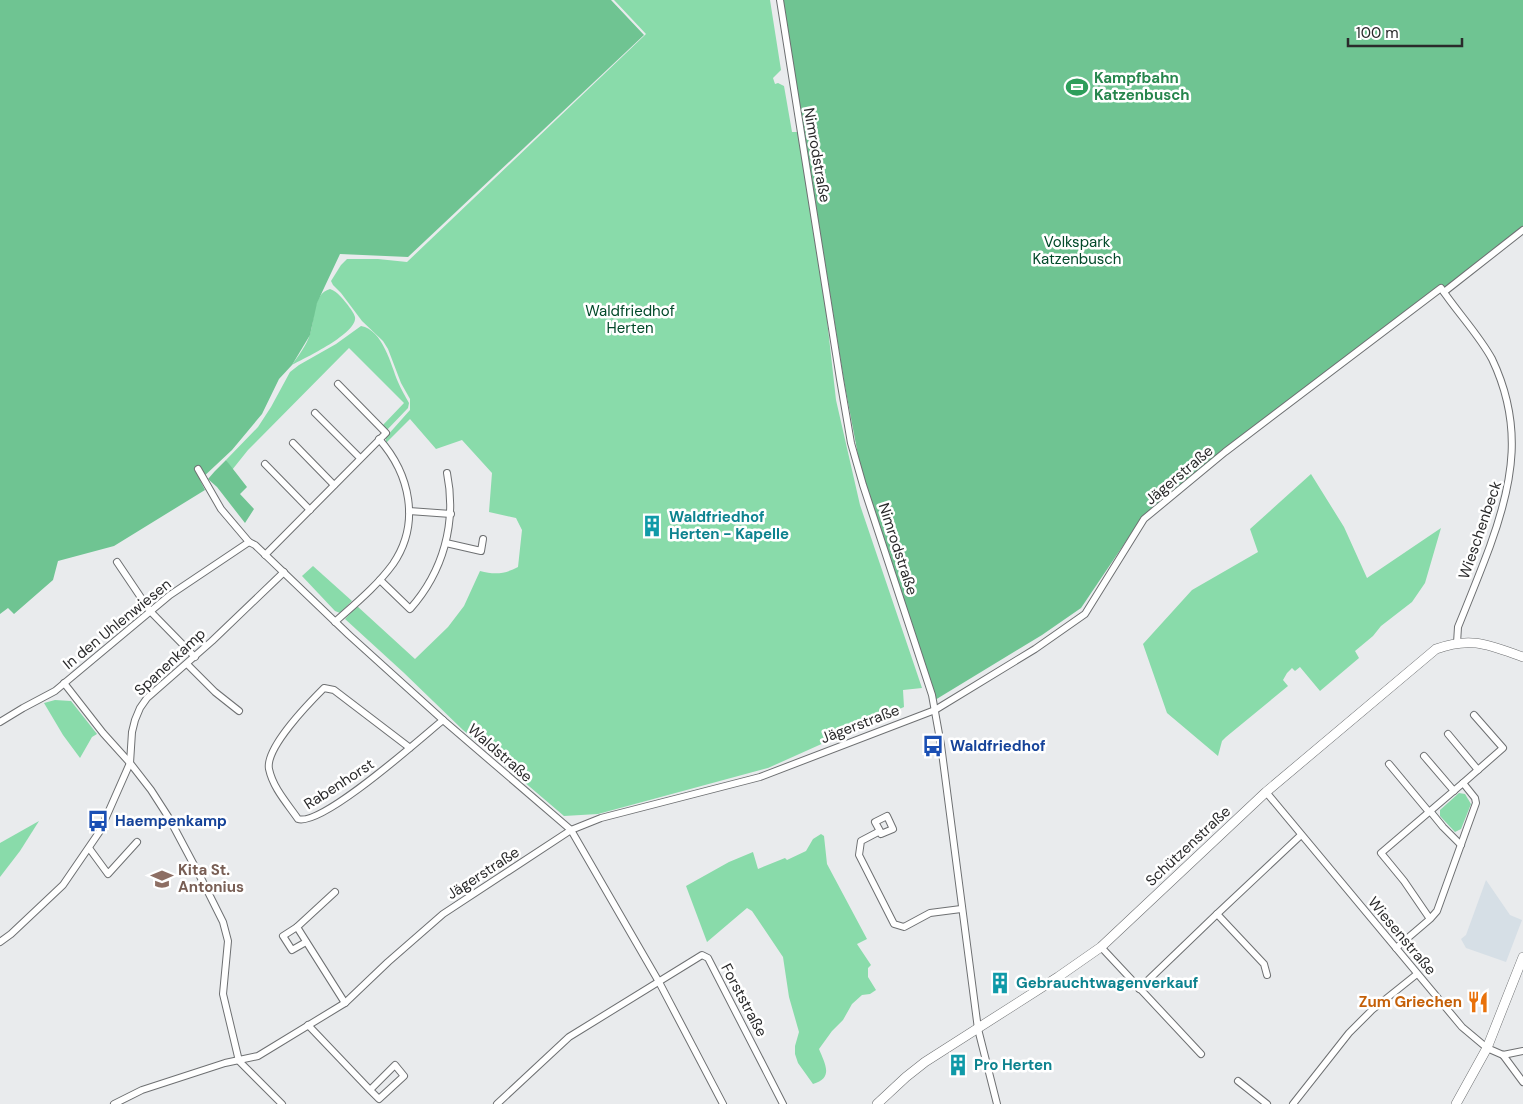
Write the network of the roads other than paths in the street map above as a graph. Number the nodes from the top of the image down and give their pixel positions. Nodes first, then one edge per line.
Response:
1 (780, 0) edge
2 (1523, 230) edge
3 (1444, 292) junction
4 (338, 384) dead end
5 (315, 413) dead end
6 (380, 439) junction
7 (293, 442) dead end
8 (360, 458) junction
9 (265, 464) dead end
10 (198, 469) dead end
11 (447, 473) dead end
12 (334, 485) junction
13 (310, 510) junction
14 (409, 511) junction
15 (450, 514) junction
16 (483, 539) dead end
17 (249, 542) junction
18 (446, 544) junction
19 (265, 554) junction
20 (117, 562) dead end
21 (284, 572) junction
22 (380, 580) junction
23 (150, 611) junction
24 (335, 622) junction
25 (1457, 643) junction
26 (195, 657) junction
27 (1523, 657) edge
28 (188, 664) junction
29 (64, 683) junction
30 (935, 710) junction
31 (239, 711) dead end
32 (1474, 715) dead end
33 (442, 720) junction
34 (0, 722) edge
35 (1448, 734) dead end
36 (410, 748) junction
37 (1424, 756) dead end
38 (130, 763) junction
39 (1389, 764) dead end
40 (1478, 770) junction
41 (1463, 783) junction
42 (1454, 791) junction
43 (1266, 792) junction
44 (1429, 811) junction
45 (571, 830) junction
46 (880, 831) dead end
47 (1302, 835) junction
48 (137, 842) dead end
49 (1461, 845) junction
50 (89, 848) junction
51 (335, 892) dead end
52 (962, 909) junction
53 (1218, 914) junction
54 (1430, 919) junction
55 (297, 927) junction
56 (0, 942) edge
57 (306, 942) junction
58 (1101, 947) junction
59 (1396, 948) junction
60 (1523, 957) edge
61 (1417, 974) junction
62 (1267, 975) dead end
63 (659, 982) junction
64 (1139, 989) junction
65 (345, 1003) junction
66 (308, 1025) junction
67 (978, 1029) junction
68 (1487, 1048) junction
69 (1523, 1051) edge
70 (1201, 1054) dead end
71 (1503, 1055) junction
72 (239, 1060) junction
73 (1238, 1081) dead end
74 (1523, 1082) edge
75 (370, 1090) junction
76 (114, 1104) edge
77 (282, 1104) edge
78 (497, 1104) edge
79 (723, 1104) edge
80 (784, 1104) edge
81 (877, 1104) edge
82 (997, 1104) edge
83 (1267, 1104) edge
84 (1293, 1104) edge
85 (1456, 1104) edge

1 - 30 street, Nimrodstraße
2 - 3 street, Jägerstraße
3 - 25 street, Wieschenbeck
3 - 30 street, Jägerstraße
4 - 6 street
5 - 8 street
6 - 8 street
6 - 14 street
7 - 12 street
8 - 12 street
9 - 13 street
10 - 17 street, Waldstraße
11 - 15 street
12 - 13 street
13 - 19 street
14 - 15 street
14 - 22 street
15 - 18 street
16 - 18 street
17 - 19 street, Waldstraße
17 - 23 street, In den Uhlenwiesen
18 - 22 street
19 - 21 street, Waldstraße
20 - 23 street
21 - 24 street, Waldstraße
21 - 26 street, Spanenkamp
22 - 24 street
23 - 26 street
23 - 29 street, In den Uhlenwiesen
24 - 33 street, Waldstraße
25 - 27 main road, Schützenstraße
25 - 43 main road, Schützenstraße
26 - 28 street, Spanenkamp
28 - 31 street
28 - 38 street, Spanenkamp
29 - 34 street, In den Uhlenwiesen
29 - 38 street
30 - 45 street, Jägerstraße
30 - 52 street, Nimrodstraße
32 - 40 street
33 - 36 street, Rabenhorst
33 - 45 street, Waldstraße
35 - 40 street
36 - 36 street, Rabenhorst
37 - 42 street
38 - 50 street, Spanenkamp
38 - 72 street
39 - 44 street
40 - 41 street
41 - 42 street
41 - 49 street
42 - 44 street
43 - 47 street, Wiesenstraße
43 - 58 main road, Schützenstraße
44 - 49 street
44 - 54 street
45 - 63 street, Waldstraße
45 - 65 street, Jägerstraße
46 - 52 street
47 - 53 street
47 - 59 street, Wiesenstraße
48 - 50 street
49 - 54 street
50 - 56 street, Spanenkamp
51 - 55 street
52 - 67 street, Nimrodstraße
53 - 62 street
53 - 64 street
54 - 59 street
55 - 57 street
55 - 57 street
57 - 65 street
58 - 64 street
58 - 67 main road, Schützenstraße
59 - 61 street, Wiesenstraße
60 - 68 main road
61 - 68 street, Wiesenstraße
61 - 84 street
63 - 78 street
63 - 79 street, Waldstraße
63 - 80 street, Forststraße
64 - 70 street
65 - 66 street, Jägerstraße
66 - 72 street, Jägerstraße
66 - 75 street
67 - 81 main road, Schützenstraße
67 - 82 street, Nimrodstraße
68 - 71 street, Wiesenstraße
68 - 85 main road
69 - 71 street
71 - 74 street
72 - 76 street, Jägerstraße
72 - 77 street
73 - 83 street
75 - 75 street

